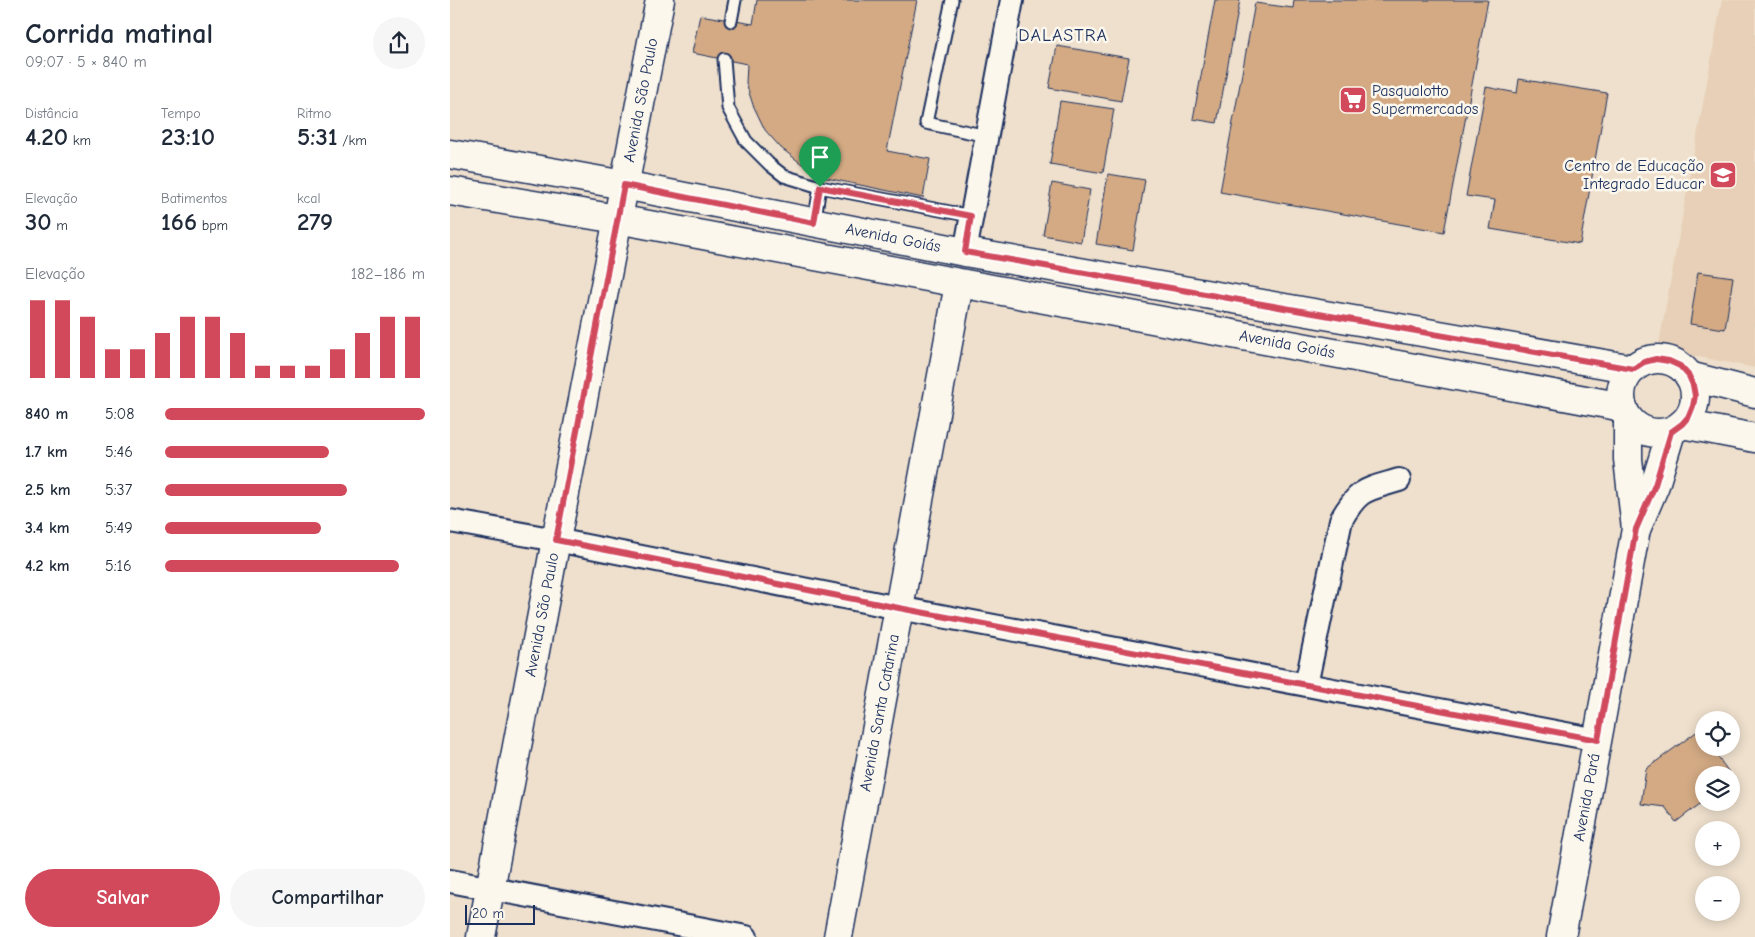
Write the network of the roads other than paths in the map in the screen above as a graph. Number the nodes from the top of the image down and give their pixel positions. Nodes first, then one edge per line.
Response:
1 (660, 0) edge
2 (735, 0) edge
3 (952, 0) edge
4 (1012, 0) edge
5 (731, 21) dead end
6 (724, 59) dead end
7 (986, 136) junction
8 (450, 154) edge
9 (624, 185) junction
10 (820, 187) junction
11 (450, 190) edge
12 (971, 216) junction
13 (617, 219) junction
14 (814, 223) junction
15 (965, 252) junction
16 (959, 284) junction
17 (1633, 369) junction
18 (1689, 376) junction
19 (1755, 394) edge
20 (1625, 413) junction
21 (1676, 428) junction
22 (1755, 438) edge
23 (1399, 480) dead end
24 (450, 521) edge
25 (1636, 529) junction
26 (556, 540) junction
27 (899, 608) junction
28 (1306, 685) junction
29 (1598, 740) junction
30 (450, 881) edge
31 (490, 888) junction
32 (481, 937) edge
33 (746, 937) edge
34 (838, 937) edge
35 (1561, 937) edge

1 - 9 main road, Avenida São Paulo
2 - 5 lane
3 - 7 lane
4 - 7 street
6 - 10 lane
7 - 12 street
8 - 9 main road, Avenida Goiás
9 - 13 main road, Avenida São Paulo
9 - 14 main road, Avenida Goiás
10 - 12 lane
10 - 14 lane
11 - 13 main road, Avenida Goiás
12 - 15 street
13 - 16 main road, Avenida Goiás
13 - 26 main road, Avenida São Paulo
14 - 15 main road, Avenida Goiás
15 - 17 main road, Avenida Goiás
16 - 20 main road, Avenida Goiás
16 - 27 main road, Avenida Santa Catarina
17 - 18 main road
17 - 20 main road
18 - 19 main road
18 - 21 main road
20 - 21 main road
20 - 25 main road, Avenida Pará
21 - 22 main road
21 - 25 main road
23 - 28 street
24 - 26 street
25 - 29 main road, Avenida Pará
26 - 27 street
26 - 31 main road, Avenida São Paulo
27 - 28 street
27 - 34 main road, Avenida Santa Catarina
28 - 29 street
29 - 35 main road, Avenida Pará
30 - 31 street
31 - 32 main road, Avenida São Paulo
31 - 33 street

